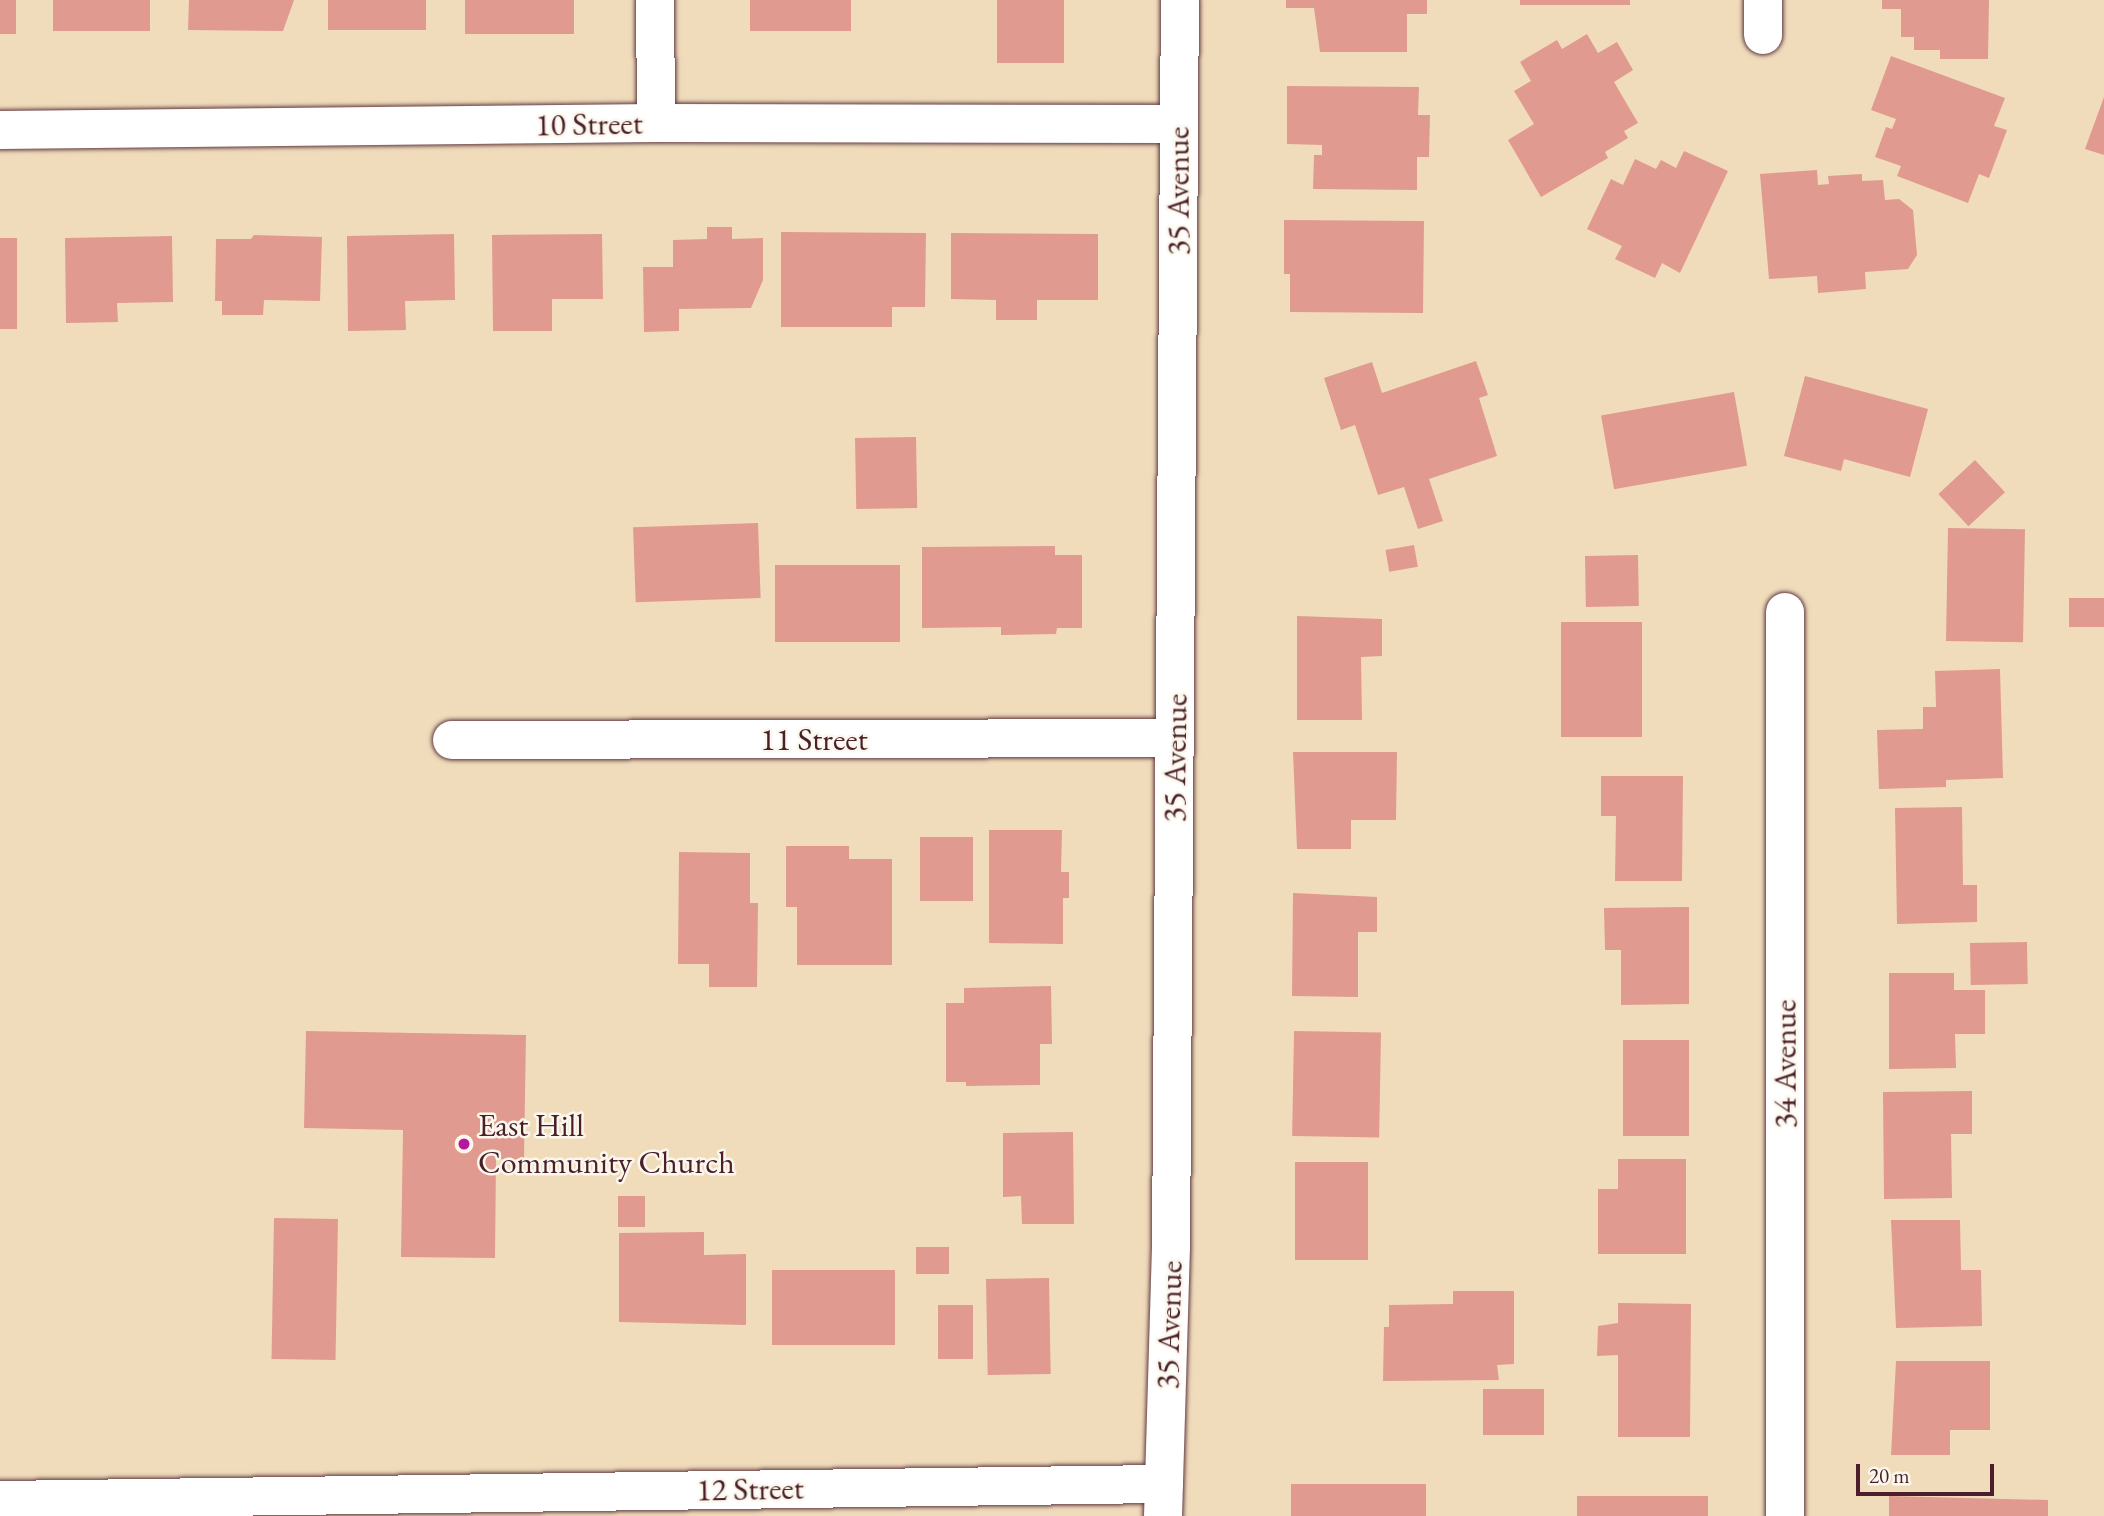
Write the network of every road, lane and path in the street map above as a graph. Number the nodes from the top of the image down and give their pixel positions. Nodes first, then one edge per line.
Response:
1 (655, 0) edge
2 (1180, 0) edge
3 (656, 123) junction
4 (1179, 124) junction
5 (0, 130) edge
6 (1785, 612) dead end
7 (1175, 738) junction
8 (452, 740) dead end
9 (0, 1500) edge
10 (1164, 1500) edge
11 (822, 1502) edge
12 (517, 1505) edge
13 (230, 1508) edge
14 (1785, 1516) edge

1 - 3 street
2 - 4 street, 35 Avenue
3 - 4 street, 10 Street
3 - 5 street, 10 Street
4 - 7 street, 35 Avenue
6 - 14 street, 34 Avenue
7 - 8 street, 11 Street
7 - 10 street, 35 Avenue
9 - 13 street, 12 Street
10 - 11 street, 12 Street
11 - 12 street, 12 Street
12 - 13 street, 12 Street

